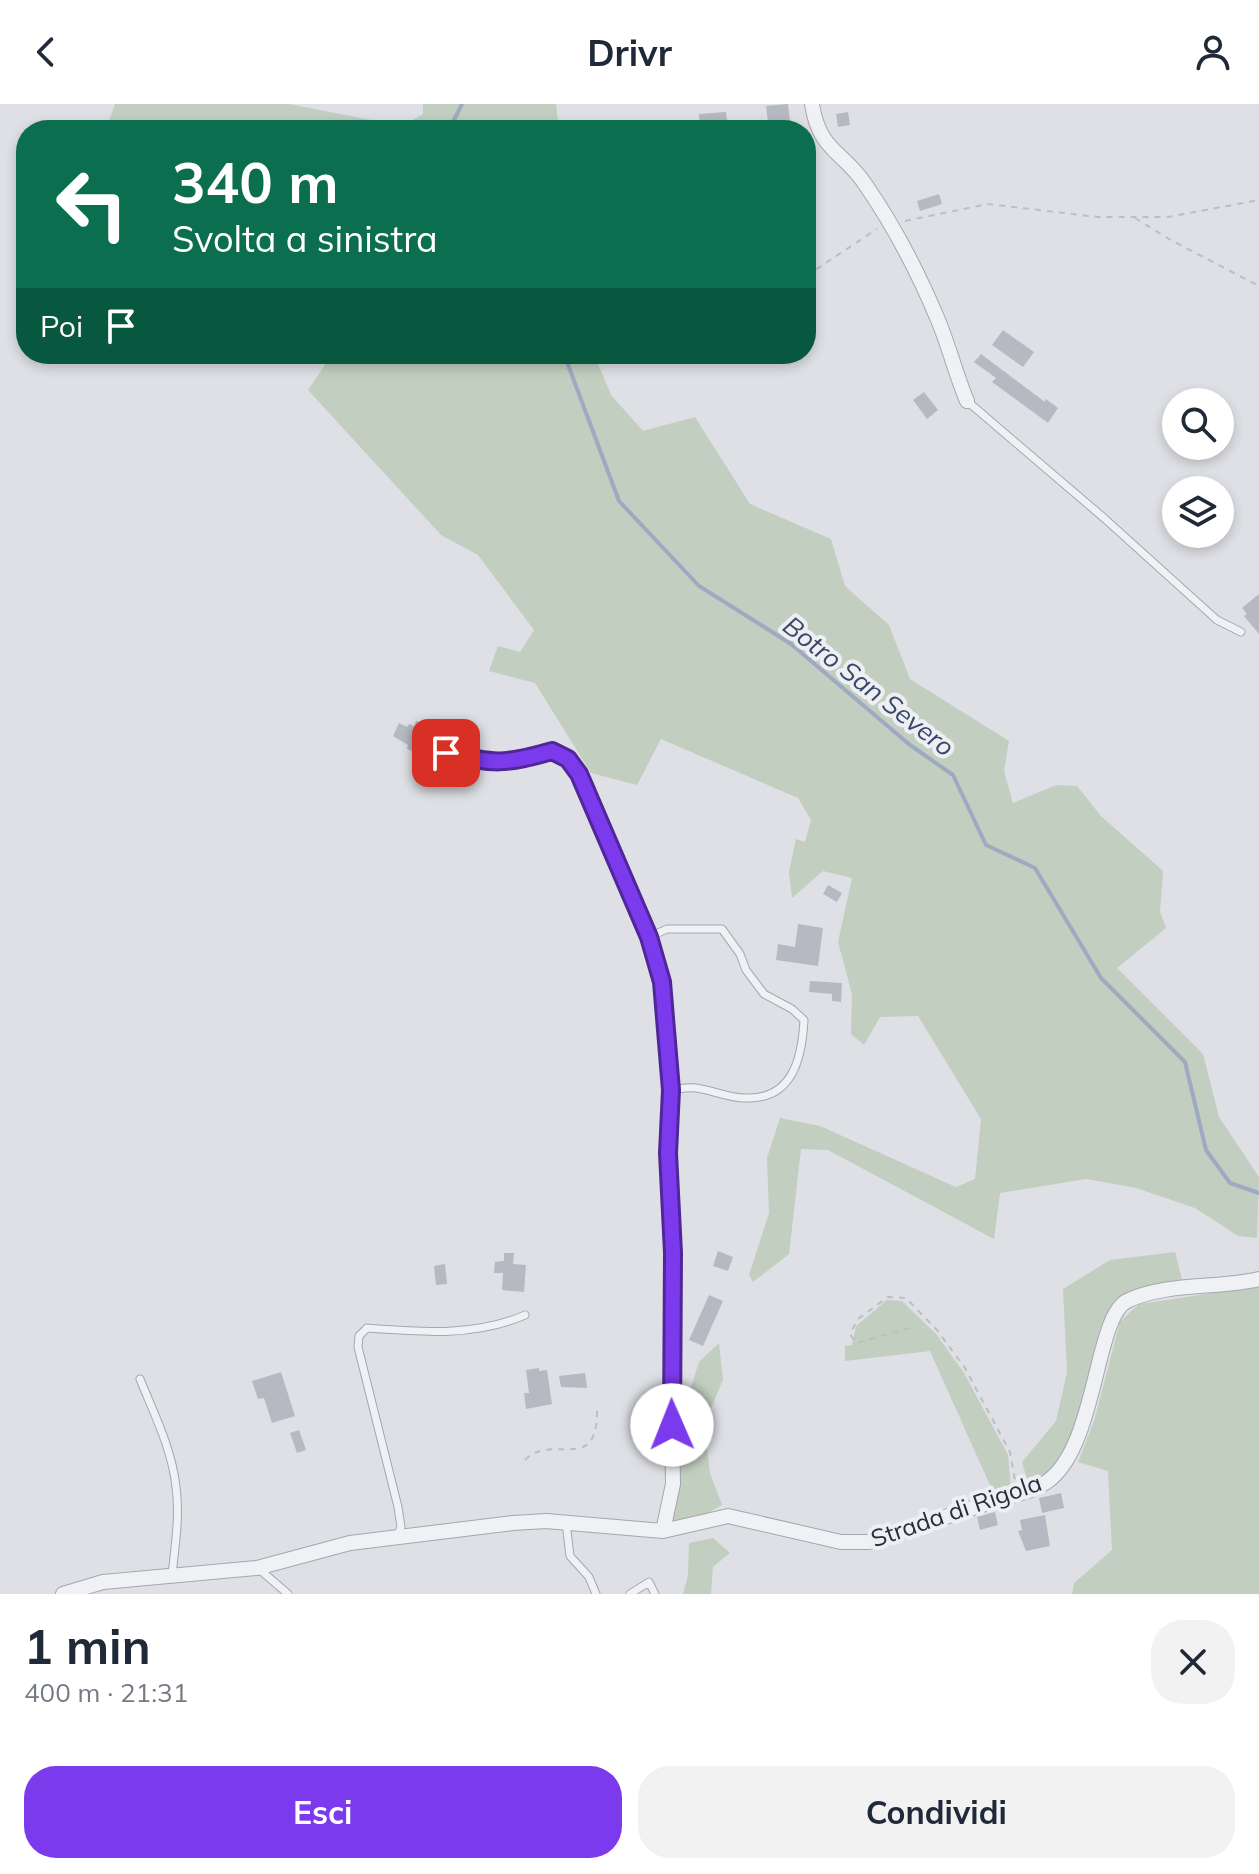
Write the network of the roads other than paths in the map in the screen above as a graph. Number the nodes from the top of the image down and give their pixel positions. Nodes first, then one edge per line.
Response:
1 (816, 127) edge
2 (967, 401) joint
3 (1241, 632) dead end
4 (446, 753) dead end
5 (649, 937) junction
6 (671, 1090) junction
7 (1259, 1279) edge
8 (525, 1315) dead end
9 (140, 1379) dead end
10 (566, 1523) junction
11 (663, 1531) junction
12 (396, 1538) junction
13 (257, 1568) junction
14 (172, 1575) junction
15 (63, 1594) edge
16 (288, 1594) edge
17 (596, 1594) edge
18 (630, 1594) edge
19 (655, 1594) edge

1 - 2 street
2 - 3 lane
4 - 5 lane
5 - 6 street
5 - 6 lane
6 - 11 street
7 - 11 street, Strada di Rigola
8 - 12 lane
9 - 14 lane
10 - 11 street, Strada di Rigola
10 - 12 street, Strada di Rigola
10 - 17 lane
12 - 13 street, Strada di Rigola
13 - 14 street, Strada di Rigola
13 - 16 lane
14 - 15 street, Strada di Rigola
18 - 19 lane

